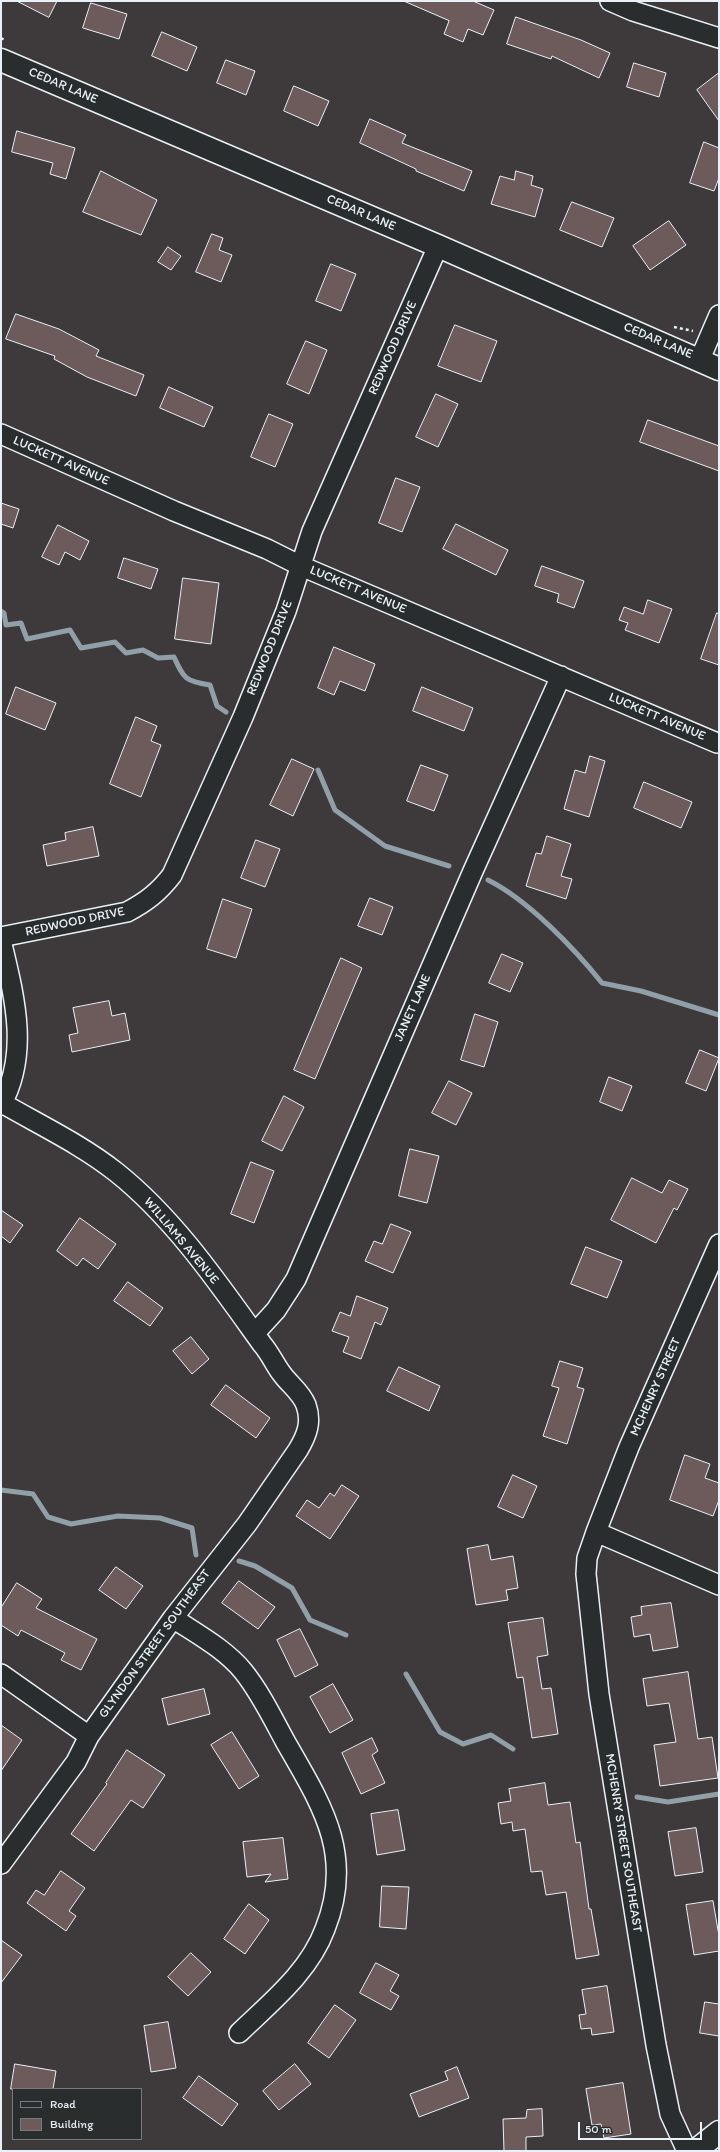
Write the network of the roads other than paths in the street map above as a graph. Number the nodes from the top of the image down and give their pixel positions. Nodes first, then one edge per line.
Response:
1 (610, 1) edge
2 (719, 38) edge
3 (1, 60) edge
4 (438, 246) junction
5 (719, 315) edge
6 (710, 364) edge
7 (1, 434) edge
8 (301, 566) junction
9 (561, 676) junction
10 (718, 743) dead end
11 (1, 939) edge
12 (2, 1104) edge
13 (719, 1244) edge
14 (254, 1333) junction
15 (309, 1425) joint
16 (596, 1532) junction
17 (719, 1585) edge
18 (173, 1618) junction
19 (1, 1674) edge
20 (89, 1736) junction
21 (1, 1864) edge
22 (239, 2033) dead end
23 (719, 2132) edge
24 (687, 2151) edge
25 (695, 2151) edge

1 - 2 street
3 - 4 main road, CEDAR LANE
4 - 6 main road, CEDAR LANE
4 - 8 street, REDWOOD DRIVE
5 - 6 street
7 - 8 street, LUCKETT AVENUE
8 - 9 street, LUCKETT AVENUE
8 - 11 street, REDWOOD DRIVE
9 - 10 street, LUCKETT AVENUE
9 - 14 street, JANET LANE
11 - 12 street, REDWOOD DRIVE
12 - 14 street, WILLIAMS AVENUE
13 - 16 street, MCHENRY STREET
14 - 15 street, WILLIAMS AVENUE
15 - 18 street, GLYNDON STREET SOUTHEAST
16 - 17 street
16 - 24 street, MCHENRY STREET SOUTHEAST
18 - 20 street, GLYNDON STREET SOUTHEAST
18 - 22 street
19 - 20 street
20 - 21 street, GLYNDON STREET SOUTHEAST
23 - 25 main road

